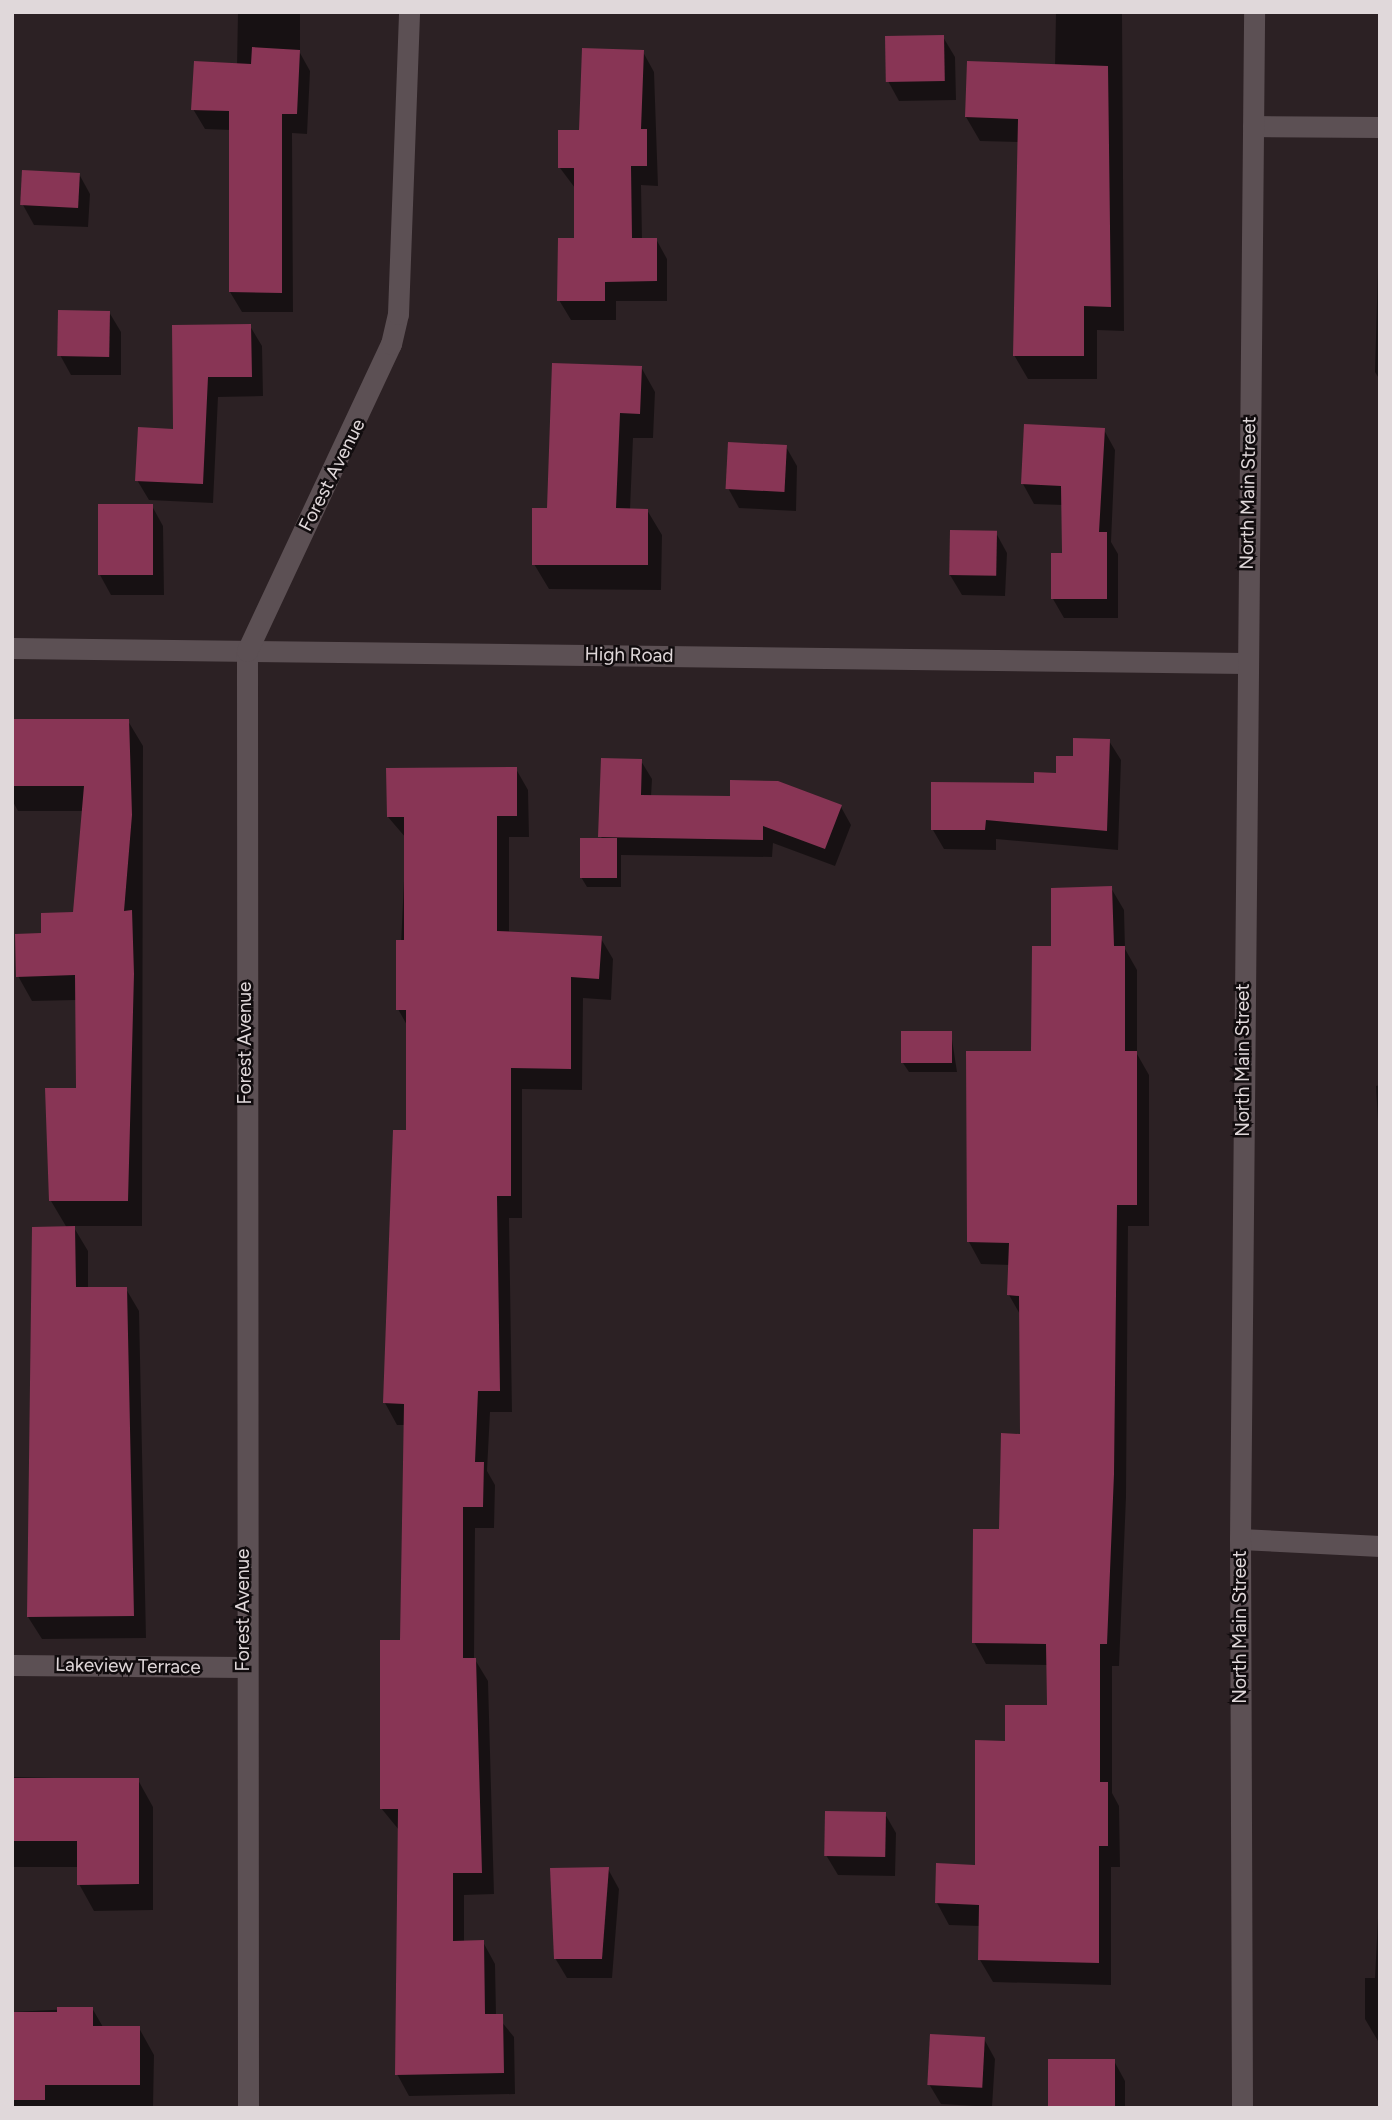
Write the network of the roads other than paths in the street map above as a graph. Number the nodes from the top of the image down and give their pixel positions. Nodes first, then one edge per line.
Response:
1 (409, 12) edge
2 (1254, 12) edge
3 (1253, 126) junction
4 (1380, 127) edge
5 (12, 648) edge
6 (247, 651) junction
7 (1245, 663) junction
8 (1240, 1539) junction
9 (1380, 1546) edge
10 (12, 1665) edge
11 (243, 1667) junction
12 (247, 2108) edge
13 (1242, 2108) edge

1 - 6 street, Forest Avenue
2 - 3 street, North Main Street
3 - 4 street
3 - 7 street, North Main Street
5 - 6 street, High Road
6 - 7 street, High Road
6 - 11 street, Forest Avenue
7 - 8 street, North Main Street
8 - 9 street
8 - 13 street, North Main Street
10 - 11 street, Lakeview Terrace
11 - 12 street, Forest Avenue

